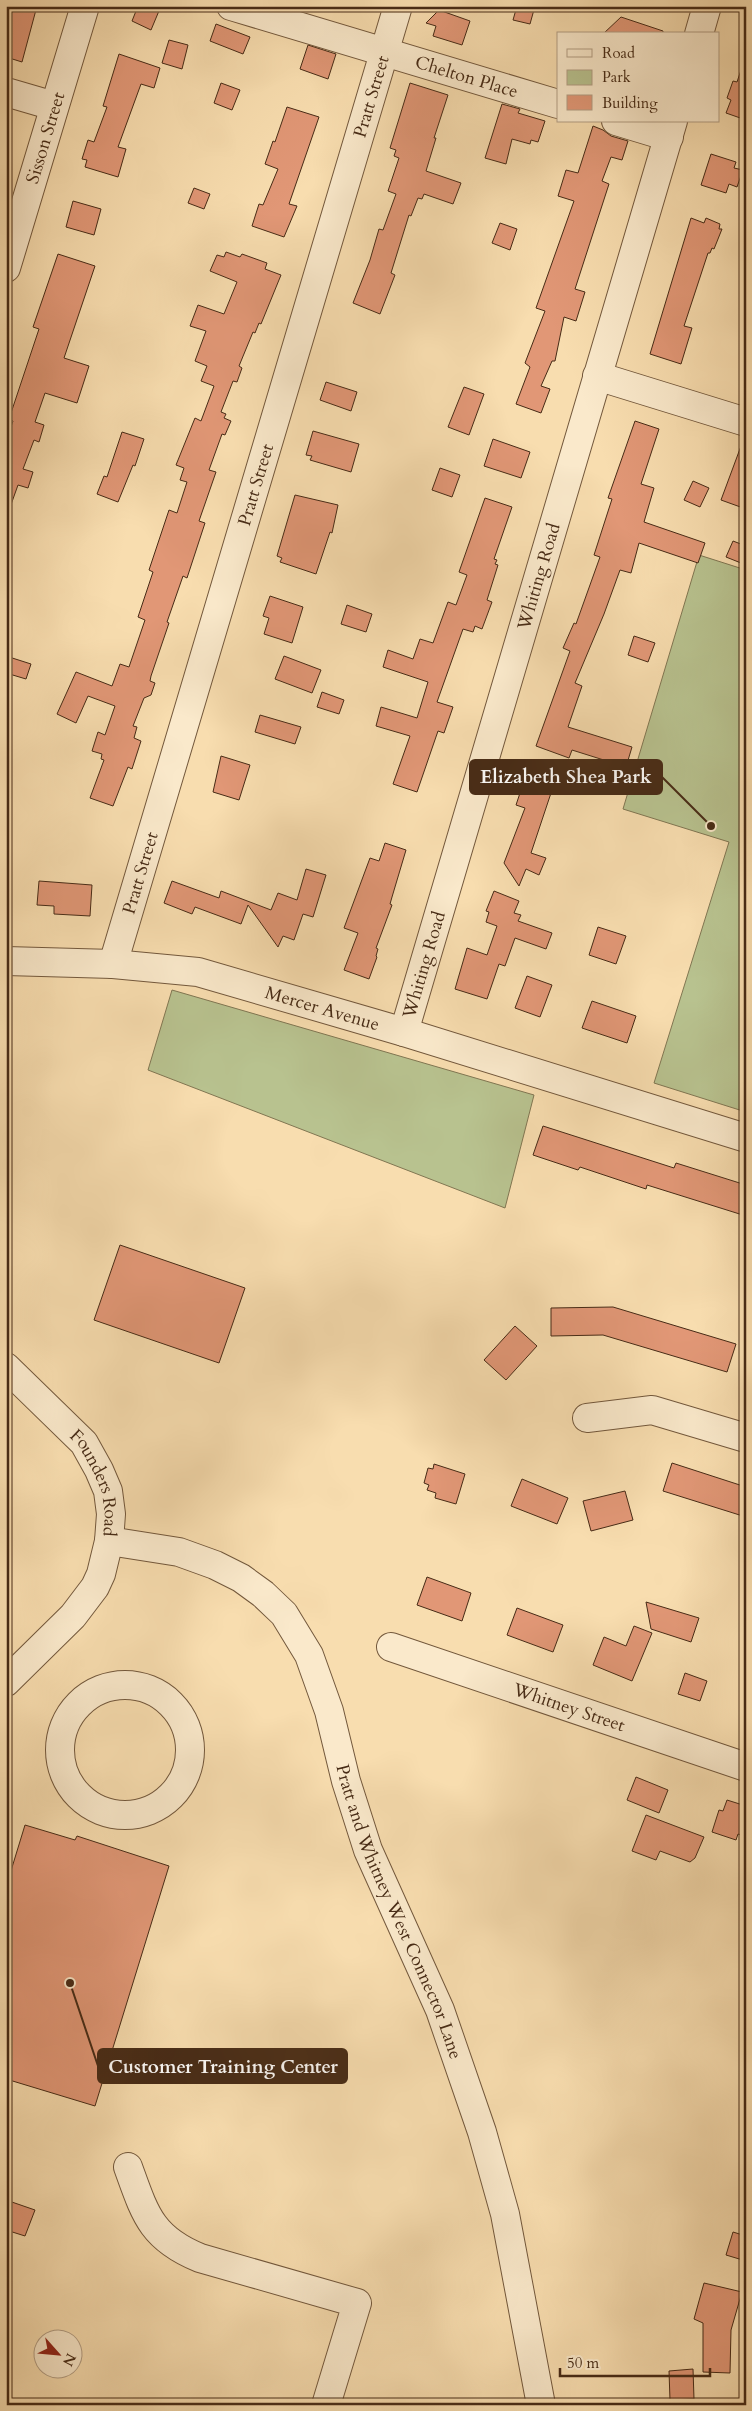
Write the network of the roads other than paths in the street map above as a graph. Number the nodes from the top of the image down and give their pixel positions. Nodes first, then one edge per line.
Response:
1 (85, 6) edge
2 (231, 6) edge
3 (398, 6) edge
4 (707, 6) edge
5 (700, 32) edge
6 (384, 52) junction
7 (6, 92) edge
8 (557, 104) edge
9 (54, 106) junction
10 (623, 122) edge
11 (671, 129) edge
12 (6, 268) edge
13 (597, 376) junction
14 (746, 422) edge
15 (6, 961) edge
16 (113, 964) junction
17 (404, 1032) junction
18 (746, 1138) edge
19 (6, 1367) edge
20 (587, 1418) dead end
21 (746, 1438) edge
22 (109, 1541) junction
23 (391, 1647) dead end
24 (6, 1682) edge
25 (746, 1767) edge
26 (135, 1815) joint
27 (128, 2167) dead end
28 (326, 2405) edge
29 (541, 2405) edge

1 - 9 street, Sisson Street
2 - 6 street, Chelton Place
3 - 6 street, Pratt Street
4 - 5 street
6 - 8 street, Chelton Place
6 - 16 street, Pratt Street
7 - 9 street
9 - 12 street, Sisson Street
10 - 11 street
11 - 13 street, Whiting Road
13 - 14 street
13 - 17 street, Whiting Road
15 - 16 street, Mercer Avenue
16 - 17 street, Mercer Avenue
17 - 18 street, Mercer Avenue
19 - 22 street, Founders Road
20 - 21 street
22 - 24 street, Founders Road
22 - 29 street, Pratt and Whitney West Connector Lane
23 - 25 street, Whitney Street
26 - 26 street
27 - 28 street

